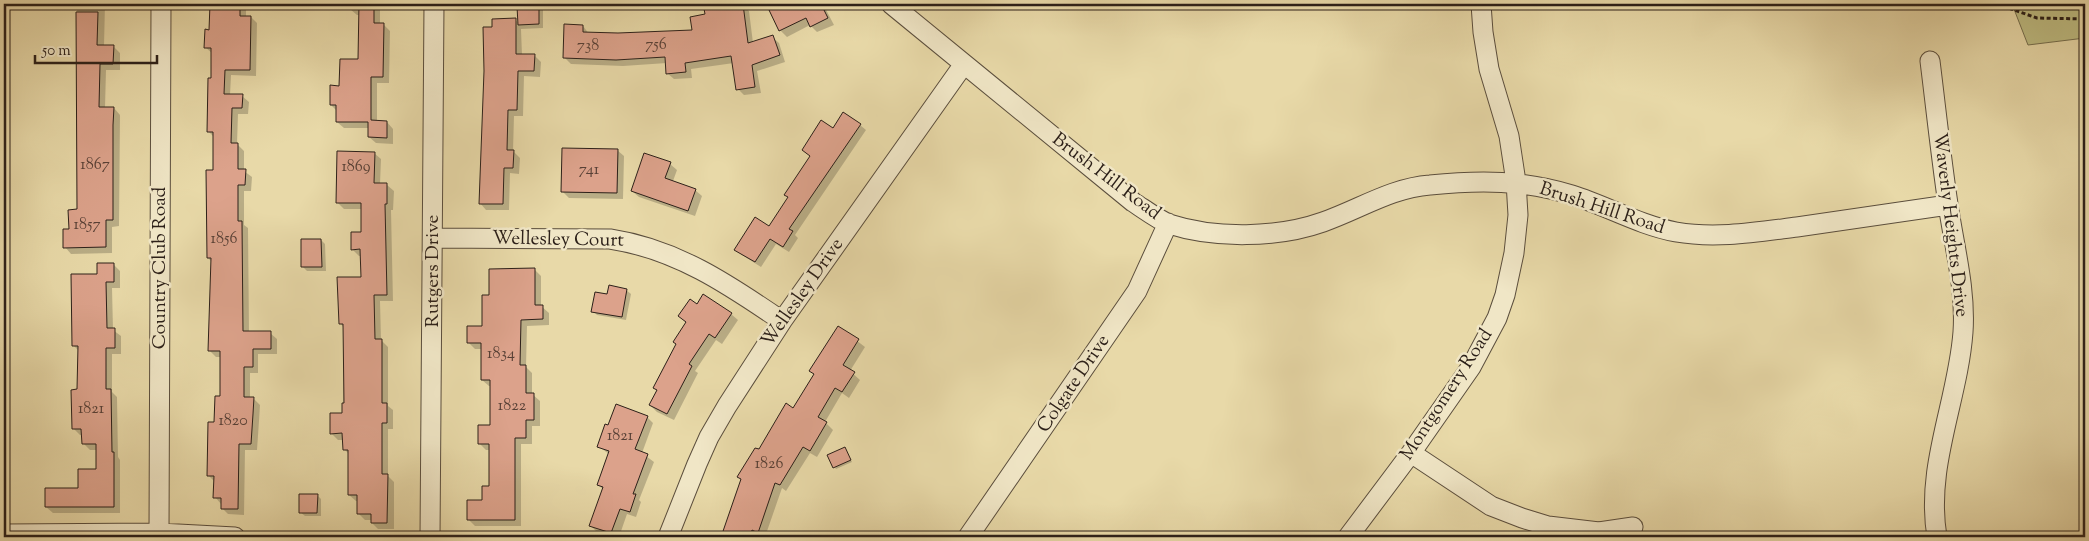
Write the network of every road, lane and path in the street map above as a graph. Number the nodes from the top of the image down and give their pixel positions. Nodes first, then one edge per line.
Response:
1 (162, 4) edge
2 (434, 4) edge
3 (891, 4) edge
4 (1481, 4) edge
5 (1997, 4) edge
6 (2085, 19) edge
7 (1930, 61) dead end
8 (964, 64) junction
9 (1516, 182) junction
10 (1948, 205) junction
11 (1168, 223) junction
12 (433, 238) junction
13 (782, 321) junction
14 (1411, 454) junction
15 (1633, 528) dead end
16 (159, 533) junction
17 (4, 534) edge
18 (235, 537) edge
19 (430, 537) edge
20 (668, 537) edge
21 (968, 537) edge
22 (1348, 537) edge
23 (1938, 537) edge

1 - 16 street, Country Club Road
2 - 12 street, Rutgers Drive
3 - 8 street, Brush Hill Road
4 - 9 street, Montgomery Road
5 - 6 path
7 - 10 street, Waverly Heights Drive
8 - 11 street, Brush Hill Road
8 - 13 street, Wellesley Drive
9 - 10 street, Brush Hill Road
9 - 11 street, Brush Hill Road
9 - 14 street, Montgomery Road
10 - 23 street, Waverly Heights Drive
11 - 21 street, Colgate Drive
12 - 13 street, Wellesley Court
12 - 19 street, Rutgers Drive
13 - 20 street, Wellesley Drive
14 - 15 street
14 - 22 street, Montgomery Road
16 - 17 street
16 - 18 street

